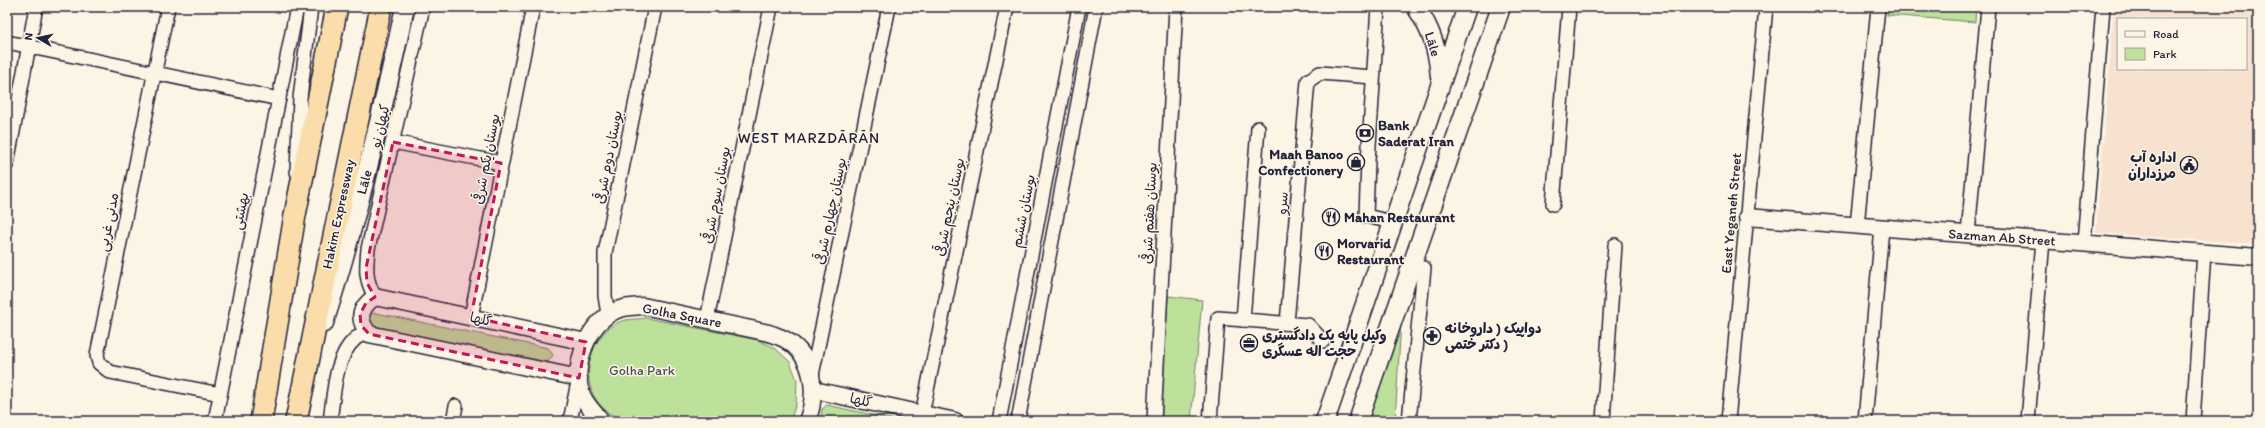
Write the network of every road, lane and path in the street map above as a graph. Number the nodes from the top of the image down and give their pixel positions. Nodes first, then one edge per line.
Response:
1 (36, 7) edge
2 (168, 7) edge
3 (298, 7) edge
4 (310, 7) edge
5 (337, 7) edge
6 (381, 7) edge
7 (405, 7) edge
8 (423, 7) edge
9 (534, 7) edge
10 (655, 7) edge
11 (771, 7) edge
12 (889, 7) edge
13 (1007, 7) edge
14 (1079, 7) edge
15 (1096, 7) edge
16 (1176, 7) edge
17 (1378, 7) edge
18 (1416, 7) edge
19 (1467, 7) edge
20 (1500, 7) edge
21 (1569, 7) edge
22 (1766, 7) edge
23 (1878, 7) edge
24 (1988, 7) edge
25 (2103, 7) edge
26 (7, 42) edge
27 (28, 46) junction
28 (154, 73) junction
29 (1372, 77) junction
30 (1440, 85) junction
31 (279, 99) junction
32 (1258, 128) dead end
33 (393, 142) junction
34 (501, 163) junction
35 (7, 164) edge
36 (1553, 204) dead end
37 (296, 215) junction
38 (1747, 217) junction
39 (1392, 222) junction
40 (1857, 226) junction
41 (1882, 228) junction
42 (1968, 234) junction
43 (2043, 240) junction
44 (2084, 243) junction
45 (1615, 245) dead end
46 (2204, 252) junction
47 (2258, 257) edge
48 (1424, 268) dead end
49 (375, 298) junction
50 (608, 314) junction
51 (470, 317) junction
52 (707, 320) junction
53 (1243, 320) junction
54 (1288, 323) junction
55 (369, 334) junction
56 (1323, 341) dead end
57 (586, 342) junction
58 (579, 378) junction
59 (813, 383) junction
60 (220, 394) junction
61 (299, 400) junction
62 (456, 406) dead end
63 (922, 414) junction
64 (215, 421) edge
65 (261, 421) edge
66 (296, 421) edge
67 (330, 421) edge
68 (453, 421) edge
69 (570, 421) edge
70 (602, 421) edge
71 (809, 421) edge
72 (955, 421) edge
73 (999, 421) edge
74 (1018, 421) edge
75 (1154, 421) edge
76 (1210, 421) edge
77 (1325, 421) edge
78 (1358, 421) edge
79 (1409, 421) edge
80 (1603, 421) edge
81 (1728, 421) edge
82 (1865, 421) edge
83 (2028, 421) edge
84 (2193, 421) edge

1 - 27 street
2 - 28 street, مدنی غربی
3 - 31 street, بهشتی
4 - 37 street
5 - 37 highway
6 - 61 highway, Hakim Expressway
7 - 61 main road, Lāle
8 - 33 street, کیهان نو
9 - 34 street, بوستان یکم شرقی
10 - 50 street, بوستان دوم شرقی
11 - 52 street, بوستان سوم شرقی
12 - 59 street, بوستان چهارم شرقی
13 - 63 street, بوستان پنجم شرقی
14 - 73 street, بوستان ششم
15 - 74 street
16 - 75 street, بوستان هفتم شرقی
17 - 29 street
18 - 30 main road, Lāle
19 - 30 main road
20 - 78 main road
21 - 36 street
22 - 38 street, East Yeganeh Street
23 - 40 street
24 - 42 street
25 - 44 street
26 - 27 street
27 - 28 street
27 - 35 street
28 - 31 street
28 - 60 street, مدنی غربی
29 - 39 street
29 - 54 street, سرو
30 - 39 main road
31 - 60 street, بهشتی
32 - 53 street
33 - 34 street
33 - 49 street, کیهان نو
34 - 51 street, بوستان یکم شرقی
37 - 65 highway
38 - 40 street, Sazman Ab Street
38 - 81 street, East Yeganeh Street
39 - 77 main road
40 - 41 street, Sazman Ab Street
41 - 42 street, Sazman Ab Street
41 - 82 street
42 - 43 street, Sazman Ab Street
43 - 44 street, Sazman Ab Street
43 - 83 street
44 - 46 street, Sazman Ab Street
45 - 80 street
46 - 47 street, Sazman Ab Street
46 - 84 street
48 - 79 street
49 - 51 street, گلها
49 - 55 street
50 - 52 street, Golha Square
50 - 57 street, Golha Square
51 - 57 street, گلها
52 - 59 street, Golha Square
53 - 54 street
53 - 76 street
54 - 56 street
55 - 58 street
55 - 67 street
57 - 58 street, Golha Square
58 - 69 street
58 - 70 street, Golha Square
59 - 63 street, گلها
59 - 71 street
60 - 64 street, بهشتی
61 - 66 highway, Hakim Expressway
62 - 68 street
63 - 72 street, گلها

